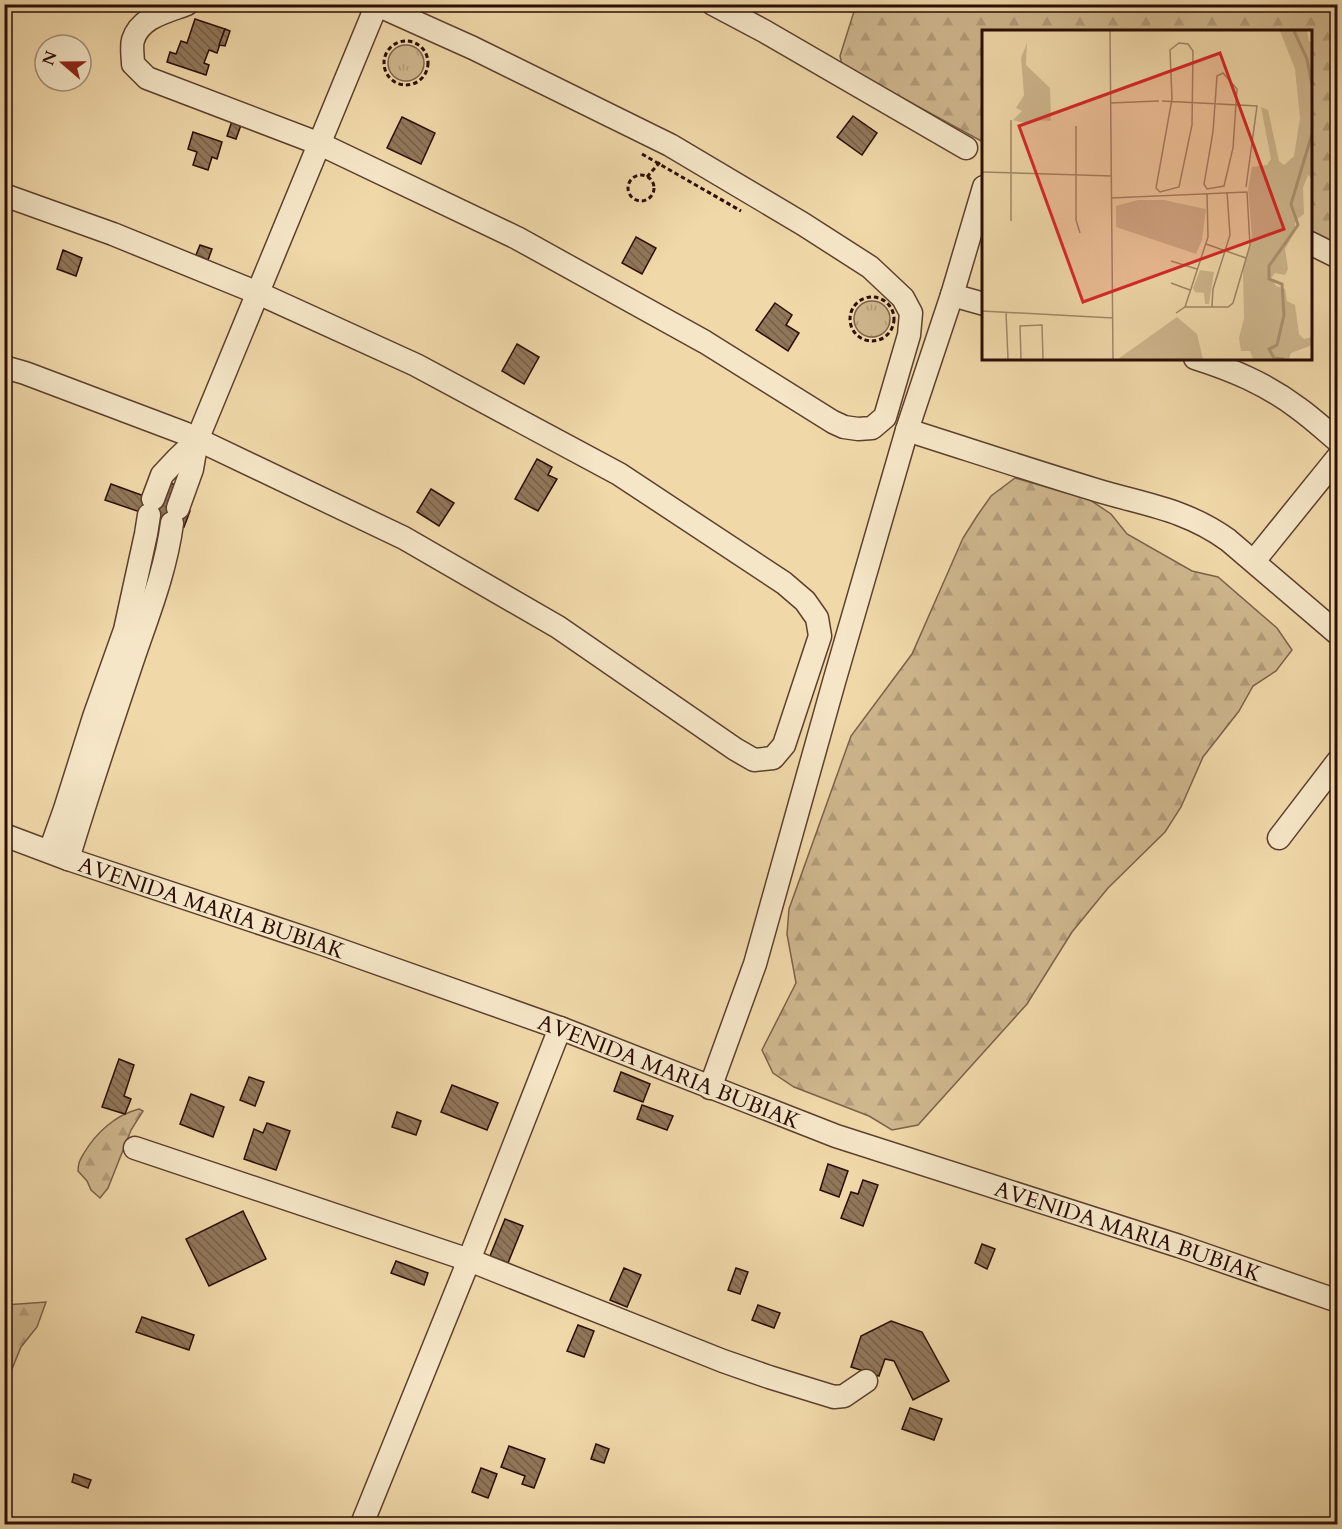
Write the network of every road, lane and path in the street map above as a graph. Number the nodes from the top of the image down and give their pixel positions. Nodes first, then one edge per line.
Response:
1 (187, 4) edge
2 (713, 4) edge
3 (376, 5) edge
4 (422, 49) junction
5 (428, 49) dead end
6 (320, 144) junction
7 (966, 148) dead end
8 (638, 152) dead end
9 (658, 163) junction
10 (647, 177) junction
11 (982, 194) edge
12 (4, 195) edge
13 (748, 215) dead end
14 (1312, 244) edge
15 (1338, 257) edge
16 (872, 290) dead end
17 (258, 293) junction
18 (952, 295) junction
19 (877, 297) junction
20 (982, 303) edge
21 (1201, 360) edge
22 (4, 368) edge
23 (907, 430) junction
24 (197, 440) junction
25 (1338, 441) edge
26 (1338, 458) edge
27 (150, 516) junction
28 (173, 524) junction
29 (1254, 561) junction
30 (1338, 634) edge
31 (1338, 761) edge
32 (4, 835) edge
33 (1280, 838) dead end
34 (59, 855) junction
35 (560, 1029) junction
36 (710, 1088) junction
37 (135, 1148) dead end
38 (469, 1260) junction
39 (1338, 1301) edge
40 (866, 1381) dead end
41 (362, 1524) edge

1 - 6 street
2 - 7 street
3 - 6 street
3 - 6 street
4 - 4 path
4 - 5 path
6 - 17 street
8 - 9 path
9 - 10 path
9 - 13 path
10 - 10 path
11 - 18 street
12 - 17 street
14 - 15 street
16 - 19 path
17 - 24 street
17 - 24 street
18 - 20 street
18 - 23 street
19 - 19 path
21 - 25 street
22 - 24 street
23 - 29 street
23 - 36 street
24 - 27 street
24 - 28 street
26 - 29 street
27 - 28 street
27 - 34 street
28 - 34 street
29 - 30 street
31 - 33 street
32 - 34 street, AVENIDA MARIA BUBIAK
34 - 35 street, AVENIDA MARIA BUBIAK
35 - 36 street, AVENIDA MARIA BUBIAK
35 - 38 street
36 - 39 street, AVENIDA MARIA BUBIAK
37 - 38 street
38 - 40 street
38 - 41 street

